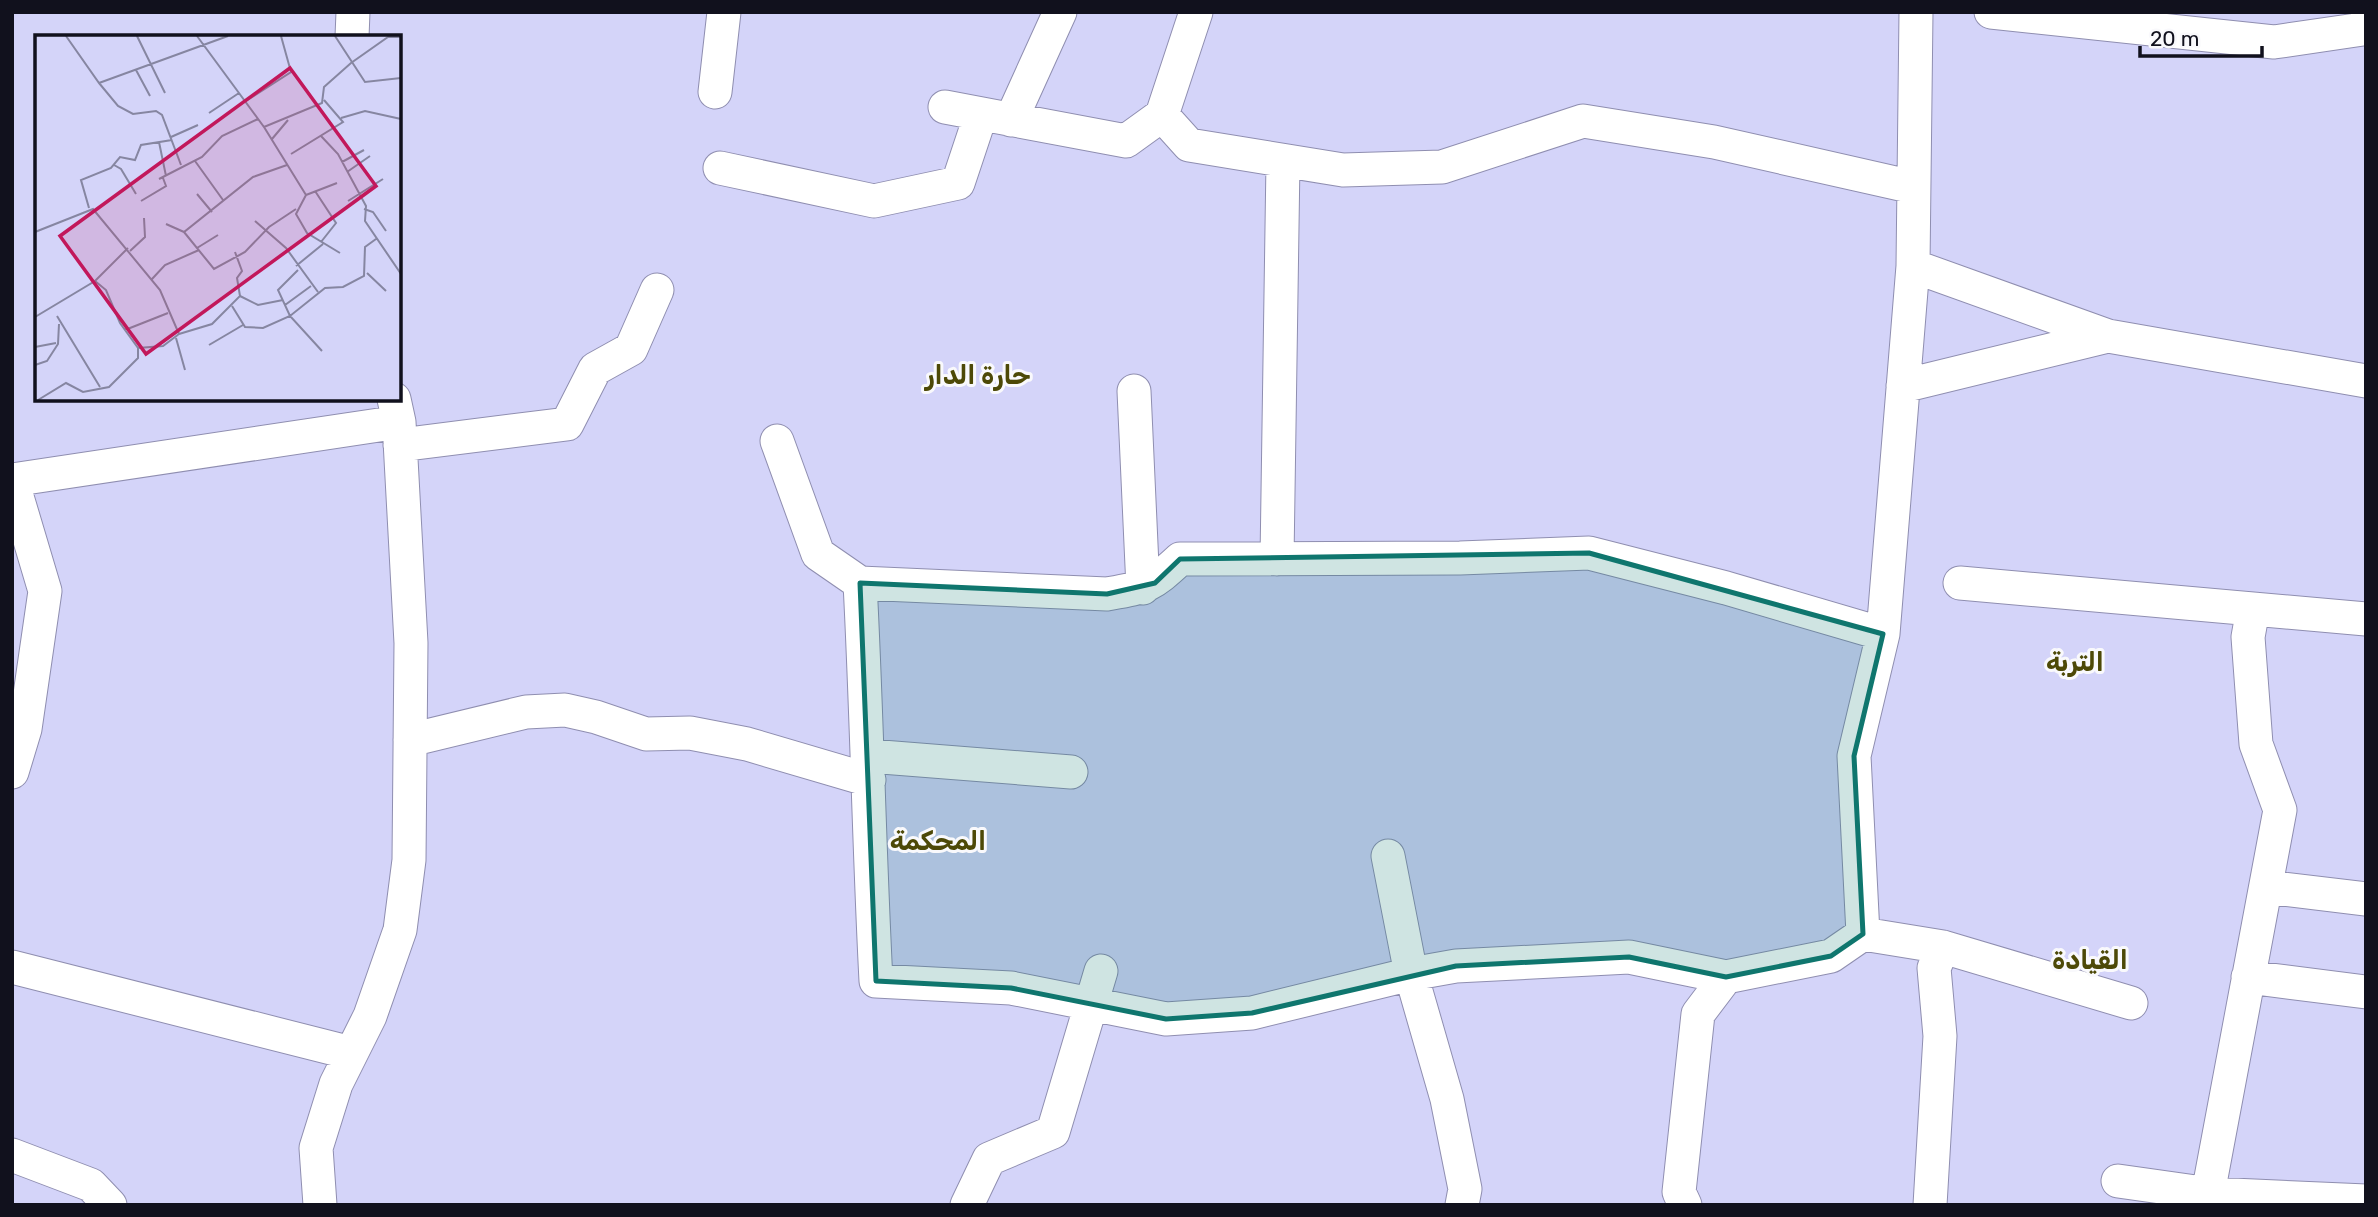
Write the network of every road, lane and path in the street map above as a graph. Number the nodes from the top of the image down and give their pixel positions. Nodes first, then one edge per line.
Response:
1 (352, 12) edge
2 (724, 12) edge
3 (1060, 12) edge
4 (1196, 12) edge
5 (1916, 12) edge
6 (1991, 12) edge
7 (2366, 21) edge
8 (352, 35) edge
9 (715, 92) dead end
10 (945, 107) dead end
11 (1162, 115) junction
12 (996, 117) junction
13 (1283, 161) junction
14 (720, 168) dead end
15 (1913, 187) junction
16 (1913, 267) junction
17 (657, 290) dead end
18 (2108, 336) junction
19 (2366, 381) edge
20 (1903, 386) junction
21 (1134, 391) dead end
22 (398, 422) edge
23 (777, 441) dead end
24 (12, 480) edge
25 (1277, 559) junction
26 (860, 583) junction
27 (1960, 583) dead end
28 (1143, 588) junction
29 (2253, 609) junction
30 (2366, 619) edge
31 (1883, 634) junction
32 (410, 740) junction
33 (869, 768) junction
34 (12, 772) edge
35 (1071, 772) dead end
36 (1388, 856) dead end
37 (2266, 887) junction
38 (2366, 899) edge
39 (1863, 934) junction
40 (1943, 947) junction
41 (12, 967) edge
42 (1101, 971) dead end
43 (1411, 974) junction
44 (1726, 977) junction
45 (2248, 977) junction
46 (2366, 992) edge
47 (2131, 1003) dead end
48 (1091, 1004) junction
49 (351, 1053) junction
50 (12, 1154) edge
51 (2118, 1181) dead end
52 (2210, 1199) edge
53 (2366, 1201) edge
54 (110, 1205) edge
55 (320, 1205) edge
56 (967, 1205) edge
57 (1462, 1205) edge
58 (1685, 1205) edge
59 (1930, 1205) edge

1 - 8 street
2 - 9 street
3 - 12 street
4 - 11 street
5 - 15 street
6 - 7 street
10 - 12 street
11 - 12 street
11 - 13 street
12 - 14 street
13 - 15 street
13 - 25 street
15 - 16 street
16 - 18 street
16 - 20 street
17 - 22 street
18 - 19 street
18 - 20 street
20 - 31 street
21 - 28 street
22 - 24 street
22 - 32 street
23 - 26 street
24 - 34 street
25 - 28 street
25 - 31 street
26 - 28 street
26 - 33 street
27 - 29 street
29 - 30 street
29 - 37 street
31 - 39 street
32 - 33 street
32 - 49 street
33 - 35 street
33 - 48 street
36 - 43 street
37 - 38 street
37 - 45 street
39 - 40 street
39 - 44 street
40 - 47 street
40 - 59 street
41 - 49 street
42 - 48 street
43 - 44 street
43 - 48 street
43 - 57 street
44 - 58 street
45 - 46 street
45 - 52 street
48 - 56 street
49 - 55 street
50 - 54 street
51 - 52 street
52 - 53 street

